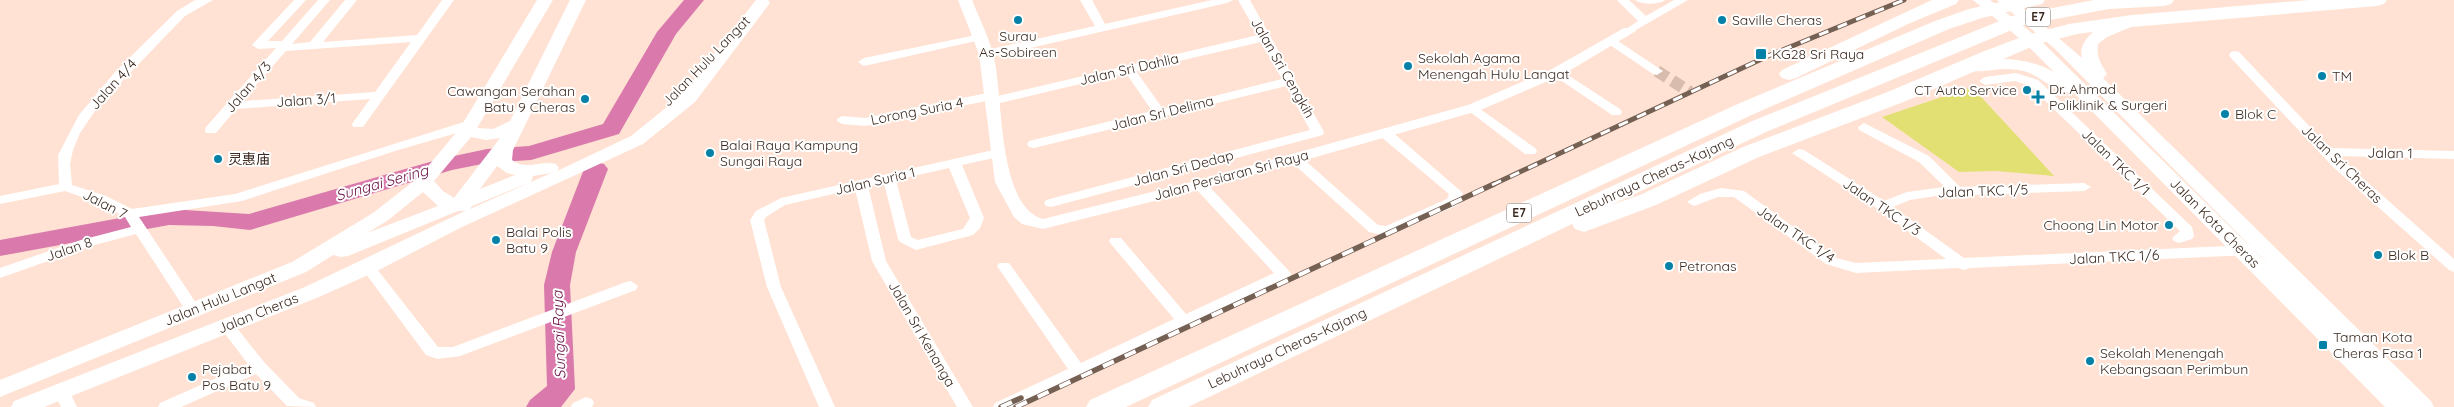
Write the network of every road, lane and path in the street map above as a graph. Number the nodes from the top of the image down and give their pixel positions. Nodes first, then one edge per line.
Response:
1 (300, 0) edge
2 (324, 0) edge
3 (352, 0) edge
4 (448, 0) edge
5 (545, 0) edge
6 (578, 0) edge
7 (965, 0) edge
8 (1086, 0) edge
9 (1227, 0) edge
10 (1244, 0) edge
11 (1623, 0) edge
12 (1641, 0) edge
13 (1659, 0) edge
14 (1669, 0) edge
15 (1682, 0) edge
16 (1923, 0) edge
17 (1949, 0) edge
18 (1981, 0) edge
19 (2005, 0) edge
20 (2034, 0) edge
21 (2164, 0) edge
22 (2377, 0) edge
23 (203, 1) edge
24 (764, 2) edge
25 (1901, 20) junction
26 (2132, 20) junction
27 (1644, 21) junction
28 (1102, 28) junction
29 (1629, 31) joint
30 (981, 37) junction
31 (1266, 37) junction
32 (420, 38) junction
33 (1611, 41) junction
34 (2047, 41) junction
35 (284, 46) junction
36 (313, 46) junction
37 (986, 54) junction
38 (2235, 55) dead end
39 (864, 62) dead end
40 (1129, 69) junction
41 (1961, 69) junction
42 (1657, 71) tunnel mouth
43 (1556, 72) junction
44 (1291, 81) junction
45 (1985, 81) dead end
46 (379, 95) junction
47 (992, 98) junction
48 (232, 106) junction
49 (1473, 108) junction
50 (1616, 112) dead end
51 (2128, 112) junction
52 (1160, 114) junction
53 (2107, 114) junction
54 (842, 120) dead end
55 (358, 124) dead end
56 (470, 127) junction
57 (1864, 127) dead end
58 (211, 130) dead end
59 (1385, 133) junction
60 (1314, 134) joint
61 (508, 138) junction
62 (1034, 144) dead end
63 (1530, 151) dead end
64 (2326, 152) junction
65 (998, 153) junction
66 (1799, 153) dead end
67 (2454, 155) edge
68 (1294, 158) junction
69 (954, 163) junction
70 (1194, 165) junction
71 (550, 168) junction
72 (888, 178) junction
73 (425, 181) junction
74 (861, 184) junction
75 (1203, 184) junction
76 (66, 187) junction
77 (1575, 187) junction
78 (2084, 187) dead end
79 (1956, 191) junction
80 (0, 200) edge
81 (1694, 202) dead end
82 (1051, 203) dead end
83 (458, 205) junction
84 (1883, 206) junction
85 (489, 208) junction
86 (135, 224) junction
87 (1116, 241) dead end
88 (2265, 249) junction
89 (2242, 250) junction
90 (2194, 253) junction
91 (1964, 265) junction
92 (1004, 266) dead end
93 (2454, 266) edge
94 (299, 267) junction
95 (368, 267) junction
96 (0, 273) edge
97 (631, 286) dead end
98 (249, 287) junction
99 (282, 304) junction
100 (1376, 306) junction
101 (193, 310) junction
102 (1184, 321) junction
103 (228, 326) junction
104 (258, 366) junction
105 (1078, 371) junction
106 (0, 389) edge
107 (65, 399) edge
108 (22, 407) edge
109 (166, 407) edge
110 (308, 407) edge
111 (827, 407) edge
112 (965, 407) edge
113 (1001, 407) edge
114 (1100, 407) edge
115 (1162, 407) edge
116 (2398, 407) edge
117 (2423, 407) edge

1 - 35 street, Jalan 4/3
2 - 35 street, Jalan 4/3
3 - 36 street
4 - 32 street
5 - 56 main road, Jalan Hulu Langat
6 - 61 main road, Jalan Hulu Langat
7 - 30 street, Jalan Persiaran Sri Raya
8 - 28 street
9 - 28 street
10 - 31 street, Jalan Sri Cengkih
11 - 27 street
12 - 13 street
14 - 27 street
15 - 27 street, Jalan Persiaran Sri Raya
16 - 25 highway
17 - 25 highway
18 - 34 main road
19 - 34 main road
20 - 77 highway, Lebuhraya Cheras–Kajang / E7
21 - 100 highway, Lebuhraya Cheras–Kajang / E7
22 - 26 highway
23 - 76 street, Jalan 4/4
24 - 71 main road, Jalan Hulu Langat
24 - 85 main road, Jalan Hulu Langat
25 - 77 highway
26 - 34 highway
26 - 51 main road
27 - 29 street, Jalan Persiaran Sri Raya
28 - 37 street
29 - 33 street, Jalan Persiaran Sri Raya
30 - 37 street, Jalan Persiaran Sri Raya
30 - 39 street
31 - 40 street, Jalan Sri Dahlia
31 - 44 street, Jalan Sri Cengkih
32 - 36 street
32 - 46 street
33 - 42 street
33 - 43 street, Jalan Persiaran Sri Raya
34 - 41 highway
34 - 51 main road, Jalan Kota Cheras
34 - 53 main road, Jalan Kota Cheras
35 - 36 street
35 - 48 street, Jalan 4/3
37 - 47 street, Jalan Persiaran Sri Raya
38 - 64 street, Jalan Sri Cheras
40 - 47 street, Jalan Sri Dahlia
40 - 52 street
41 - 53 main road
41 - 100 highway
43 - 49 street, Jalan Persiaran Sri Raya
43 - 50 street
44 - 52 street, Jalan Sri Delima
44 - 60 street, Jalan Sri Cengkih
45 - 90 street, Jalan TKC 1/1
46 - 48 street, Jalan 3/1
46 - 55 street
47 - 54 street, Lorong Suria 4
47 - 65 street, Jalan Persiaran Sri Raya
48 - 58 street, Jalan 4/3
49 - 59 street, Jalan Persiaran Sri Raya
49 - 63 street
51 - 88 main road, Jalan Kota Cheras
52 - 62 street, Jalan Sri Delima
53 - 89 main road, Jalan Kota Cheras
56 - 61 main road
56 - 73 main road, Jalan Hulu Langat
56 - 86 street, Jalan 8
57 - 79 street
59 - 68 street, Jalan Persiaran Sri Raya
59 - 68 street
60 - 70 street, Jalan Sri Dedap
61 - 71 main road
61 - 83 main road, Jalan Hulu Langat
64 - 67 street, Jalan 1
64 - 93 street, Jalan Sri Cheras
65 - 69 street, Jalan Suria 1
65 - 75 street, Jalan Persiaran Sri Raya
66 - 84 street, Jalan TKC 1/3
68 - 75 street, Jalan Persiaran Sri Raya
69 - 72 street, Jalan Suria 1
69 - 72 street
70 - 75 street
70 - 82 street, Jalan Sri Dedap
71 - 83 main road, Jalan Hulu Langat
72 - 74 street, Jalan Suria 1
73 - 83 main road, Jalan Hulu Langat
73 - 94 main road, Jalan Hulu Langat
74 - 111 street, Jalan Suria 1
74 - 112 street, Jalan Sri Kenanga
75 - 102 street
76 - 80 street, Jalan 7
76 - 86 street, Jalan 7
77 - 114 highway, Lebuhraya Cheras–Kajang / E7
78 - 79 street, Jalan TKC 1/5
79 - 84 street, Jalan TKC 1/5
81 - 91 street, Jalan TKC 1/4
83 - 85 main road, Jalan Hulu Langat
83 - 94 main road
83 - 95 main road, Jalan Hulu Langat
84 - 91 street, Jalan TKC 1/3
85 - 95 main road, Jalan Cheras
86 - 96 street, Jalan 8
86 - 101 street, Jalan 7
87 - 102 street
88 - 89 street, Jalan TKC 1/6
88 - 117 main road, Jalan Kota Cheras
89 - 90 street, Jalan TKC 1/6
89 - 116 main road, Jalan Kota Cheras
90 - 91 street, Jalan TKC 1/6
92 - 105 street
94 - 98 main road, Jalan Hulu Langat
95 - 97 street
95 - 99 main road, Jalan Cheras
98 - 99 main road
98 - 101 main road, Jalan Hulu Langat
99 - 103 main road, Jalan Cheras
100 - 115 highway, Lebuhraya Cheras–Kajang / E7
101 - 106 main road, Jalan Hulu Langat
102 - 105 street
103 - 104 street
103 - 107 main road, Jalan Cheras
104 - 109 street
104 - 110 street
105 - 113 street
107 - 108 main road, Jalan Cheras

